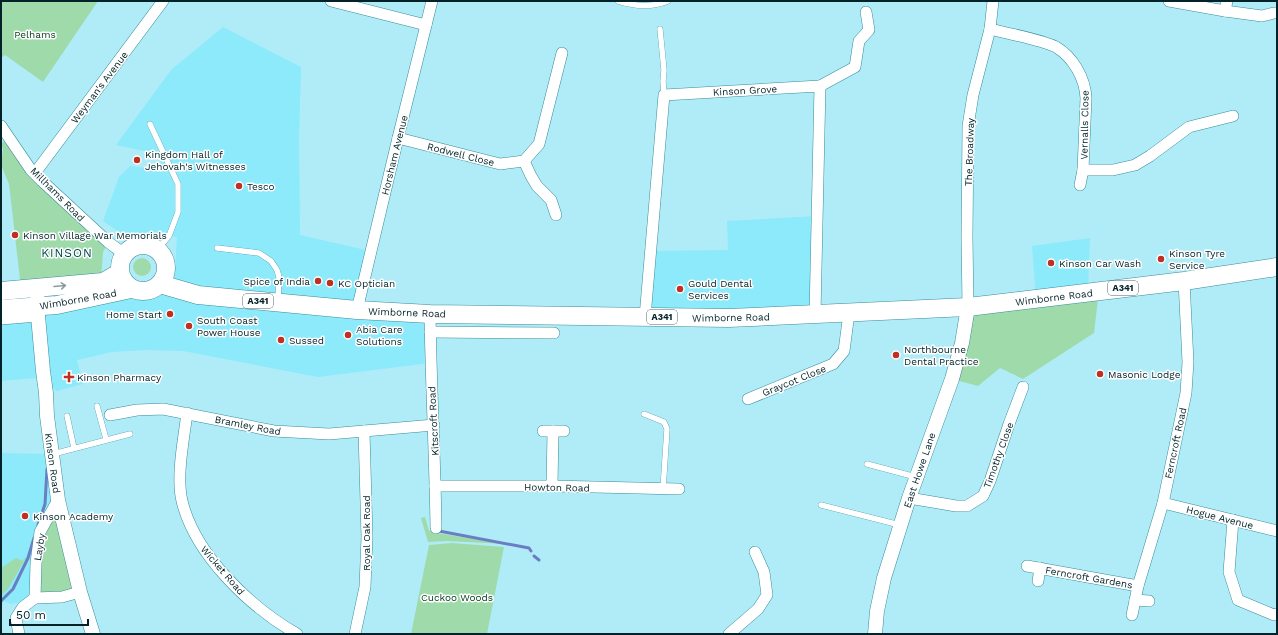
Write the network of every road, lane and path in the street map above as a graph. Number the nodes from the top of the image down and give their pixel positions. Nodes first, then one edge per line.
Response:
1 (163, 1) edge
2 (331, 1) edge
3 (432, 1) edge
4 (618, 1) edge
5 (668, 1) edge
6 (993, 1) edge
7 (1169, 1) edge
8 (1226, 6) edge
9 (866, 12) dead end
10 (1277, 14) edge
11 (426, 25) junction
12 (660, 28) dead end
13 (990, 30) junction
14 (562, 53) dead end
15 (820, 86) junction
16 (664, 95) junction
17 (1233, 116) dead end
18 (150, 124) dead end
19 (1, 126) edge
20 (398, 138) junction
21 (524, 161) junction
22 (1083, 170) junction
23 (34, 173) junction
24 (1080, 185) dead end
25 (556, 215) dead end
26 (217, 248) dead end
27 (157, 250) junction
28 (124, 254) junction
29 (1277, 267) edge
30 (119, 273) junction
31 (1184, 281) junction
32 (160, 284) junction
33 (37, 287) junction
34 (131, 289) junction
35 (1, 291) edge
36 (278, 304) junction
37 (968, 306) junction
38 (1, 310) edge
39 (357, 310) junction
40 (38, 311) junction
41 (849, 313) junction
42 (430, 314) junction
43 (815, 314) junction
44 (645, 317) junction
45 (1, 319) edge
46 (430, 332) junction
47 (554, 333) dead end
48 (1023, 387) dead end
49 (748, 399) dead end
50 (97, 406) dead end
51 (188, 413) junction
52 (644, 414) dead end
53 (110, 415) dead end
54 (67, 416) dead end
55 (434, 425) junction
56 (564, 430) dead end
57 (364, 431) junction
58 (130, 434) dead end
59 (106, 439) junction
60 (74, 448) junction
61 (51, 454) junction
62 (868, 464) dead end
63 (916, 477) junction
64 (435, 486) junction
65 (552, 486) junction
66 (663, 489) junction
67 (679, 489) dead end
68 (909, 498) junction
69 (58, 500) junction
70 (1163, 503) junction
71 (821, 504) dead end
72 (1233, 520) junction
73 (901, 525) junction
74 (436, 528) dead end
75 (1277, 531) edge
76 (755, 552) dead end
77 (1027, 566) dead end
78 (1040, 568) junction
79 (1038, 581) dead end
80 (1138, 586) junction
81 (80, 592) junction
82 (35, 598) junction
83 (1135, 600) junction
84 (1149, 601) dead end
85 (1277, 614) edge
86 (1132, 615) dead end
87 (19, 634) edge
88 (93, 634) edge
89 (297, 634) edge
90 (355, 634) edge
91 (729, 634) edge
92 (875, 634) edge

1 - 23 street, Weyman's Avenue
2 - 11 street
3 - 11 street, Horsham Avenue
4 - 5 lane
6 - 13 street, The Broadway
7 - 8 street
8 - 10 street
9 - 15 street
11 - 20 street, Horsham Avenue
12 - 16 lane
13 - 22 street, Vernalls Close
13 - 37 street, The Broadway
14 - 21 street
15 - 16 street, Kinson Grove
15 - 43 street
16 - 44 street
17 - 22 street
18 - 27 lane
19 - 23 street, Millhams Road
20 - 21 street, Rodwell Close
20 - 39 street, Horsham Avenue
21 - 25 street
22 - 24 street, Vernalls Close
23 - 28 street, Millhams Road
26 - 36 lane
27 - 28 main road
27 - 32 main road
28 - 30 main road
29 - 31 main road, Wimborne Road / A341
33 -> 30 main road, Wimborne Road
30 - 34 main road
31 - 37 main road, Wimborne Road / A341
31 - 70 street, Ferncroft Road
32 - 34 main road
32 - 36 main road, Wimborne Road / A341
33 - 35 main road, Wimborne Road
33 - 40 street, Kinson Road
34 - 40 main road, Wimborne Road
36 - 39 main road, Wimborne Road / A341
37 - 41 main road, Wimborne Road / A341
37 - 63 street, East Howe Lane
38 - 40 main road, Wimborne Road
39 - 42 main road, Wimborne Road / A341
40 - 45 street, Wimborne Road
40 - 61 street, Kinson Road
41 - 43 main road, Wimborne Road / A341
41 - 49 street, Graycot Close
42 - 44 main road, Wimborne Road / A341
42 - 46 street, Kitscroft Road
43 - 44 main road, Wimborne Road / A341
46 - 47 street, Wimborne Road
46 - 55 street, Kitscroft Road
48 - 68 street, Timothy Close
50 - 59 lane
51 - 53 street, Bramley Road
51 - 57 street, Bramley Road
51 - 89 street, Wicket Road
52 - 66 lane
54 - 60 lane
55 - 57 street, Bramley Road
55 - 64 street, Kitscroft Road
56 - 65 street
57 - 90 street, Royal Oak Road
58 - 59 lane
59 - 60 lane
60 - 61 lane
61 - 69 street, Kinson Road
62 - 63 lane
63 - 68 street, East Howe Lane
64 - 65 street, Howton Road
64 - 74 street, Kitscroft Road
65 - 66 street, Howton Road
66 - 67 street, Howton Road
68 - 73 street, East Howe Lane
69 - 81 street, Kinson Road
69 - 82 street, Layby
70 - 72 street, Hogue Avenue
70 - 80 street, Ferncroft Road
71 - 73 lane
72 - 75 street, Hogue Avenue
72 - 85 street
73 - 92 street, East Howe Lane
76 - 91 street
77 - 78 street, Ferncroft Gardens
78 - 79 street, Ferncroft Gardens
78 - 80 street, Ferncroft Gardens
80 - 83 street, Ferncroft Road
81 - 82 street
81 - 88 street, Kinson Road
82 - 87 street
83 - 84 street
83 - 86 street, Ferncroft Road

